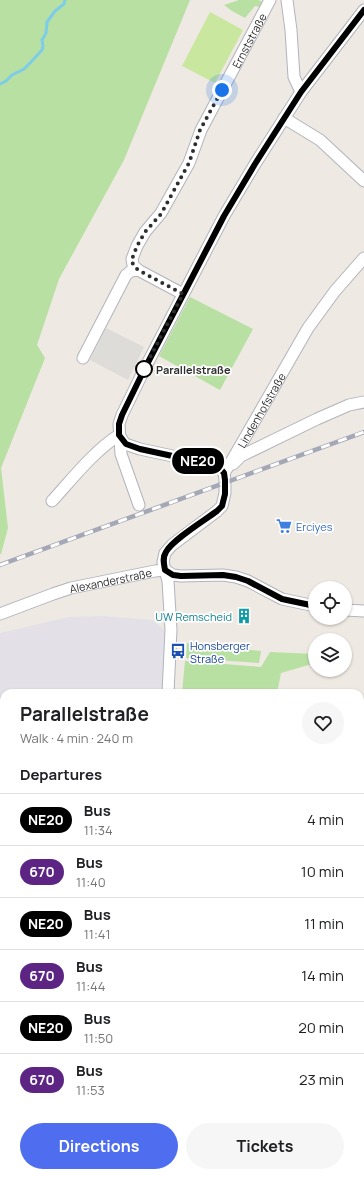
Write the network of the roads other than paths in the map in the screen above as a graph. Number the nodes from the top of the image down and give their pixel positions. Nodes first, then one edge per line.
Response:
1 (270, 0) edge
2 (287, 0) edge
3 (364, 10) edge
4 (301, 92) junction
5 (284, 118) junction
6 (364, 181) edge
7 (364, 258) edge
8 (138, 270) junction
9 (183, 294) junction
10 (83, 358) dead end
11 (364, 402) edge
12 (119, 435) junction
13 (224, 473) junction
14 (52, 501) dead end
15 (140, 505) dead end
16 (165, 570) junction
17 (308, 605) edge
18 (352, 610) edge
19 (364, 611) edge
20 (0, 614) edge
21 (168, 689) edge

1 - 8 street, Ernststraße
2 - 4 street
3 - 4 street
4 - 5 street
5 - 6 street
5 - 9 street
7 - 13 street, Lindenhofstraße
8 - 9 street
8 - 10 street
9 - 12 street
11 - 13 street, Lindenhofstraße
12 - 13 street
12 - 14 street
12 - 15 street
13 - 16 street
16 - 17 street, Alexanderstraße
16 - 20 street, Alexanderstraße
16 - 21 street
18 - 19 street

